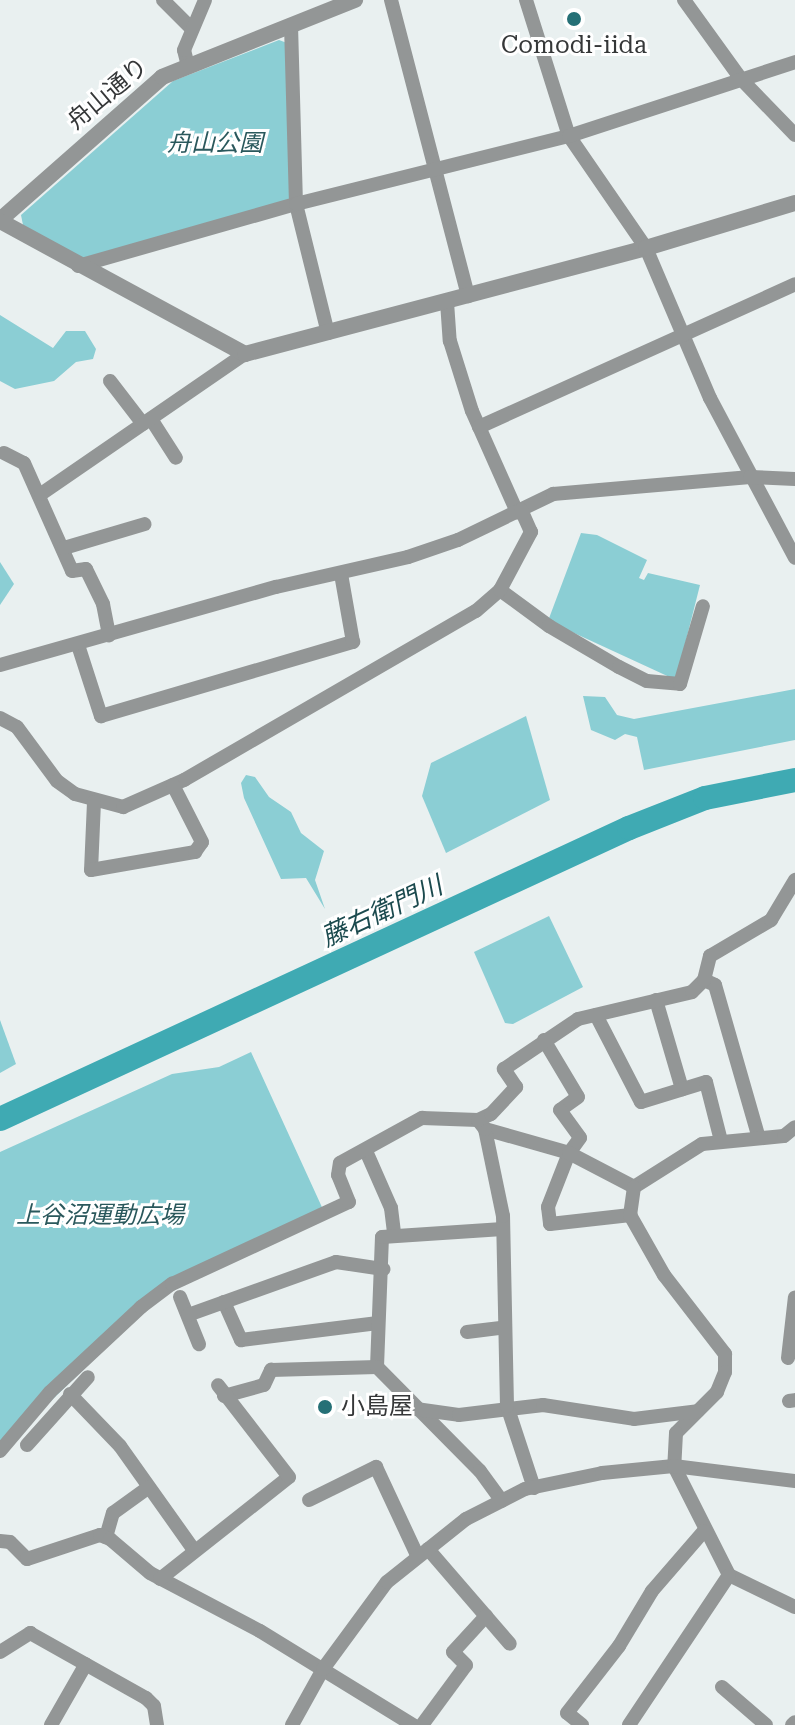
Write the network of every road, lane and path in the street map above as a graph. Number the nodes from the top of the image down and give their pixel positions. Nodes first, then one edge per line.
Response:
1 (163, 0) edge
2 (205, 0) edge
3 (355, 0) edge
4 (391, 0) edge
5 (526, 0) edge
6 (684, 0) edge
7 (291, 25) junction
8 (192, 29) junction
9 (795, 62) edge
10 (188, 66) junction
11 (741, 79) junction
12 (795, 135) edge
13 (569, 136) junction
14 (434, 169) junction
15 (795, 203) edge
16 (296, 204) junction
17 (0, 220) edge
18 (646, 248) junction
19 (78, 266) junction
20 (794, 287) edge
21 (468, 296) junction
22 (447, 302) junction
23 (328, 333) junction
24 (682, 334) junction
25 (245, 354) junction
26 (110, 381) dead end
27 (147, 421) junction
28 (479, 427) junction
29 (4, 453) dead end
30 (176, 458) dead end
31 (750, 477) junction
32 (795, 479) edge
33 (41, 494) junction
34 (519, 511) junction
35 (145, 524) dead end
36 (64, 548) junction
37 (795, 558) edge
38 (341, 574) junction
39 (500, 590) junction
40 (703, 606) dead end
41 (109, 635) junction
42 (78, 645) junction
43 (0, 665) edge
44 (0, 718) edge
45 (173, 785) junction
46 (94, 802) junction
47 (795, 880) edge
48 (704, 980) junction
49 (656, 1000) junction
50 (596, 1015) junction
51 (544, 1040) junction
52 (682, 1089) junction
53 (481, 1124) junction
54 (792, 1134) edge
55 (759, 1138) junction
56 (721, 1141) junction
57 (366, 1151) junction
58 (569, 1153) junction
59 (634, 1187) junction
60 (630, 1215) junction
61 (503, 1229) junction
62 (394, 1233) junction
63 (383, 1269) junction
64 (180, 1297) dead end
65 (795, 1297) edge
66 (224, 1302) junction
67 (188, 1315) junction
68 (378, 1323) junction
69 (505, 1327) junction
70 (467, 1332) dead end
71 (793, 1335) edge
72 (199, 1344) dead end
73 (788, 1358) dead end
74 (377, 1367) junction
75 (88, 1377) dead end
76 (70, 1394) junction
77 (508, 1408) junction
78 (416, 1409) junction
79 (698, 1411) junction
80 (27, 1445) dead end
81 (0, 1451) edge
82 (674, 1466) junction
83 (795, 1481) edge
84 (149, 1487) junction
85 (534, 1488) junction
86 (309, 1500) dead end
87 (502, 1501) junction
88 (704, 1531) junction
89 (106, 1537) junction
90 (0, 1541) edge
91 (194, 1550) junction
92 (423, 1553) junction
93 (729, 1575) junction
94 (160, 1579) junction
95 (795, 1607) edge
96 (486, 1616) junction
97 (510, 1644) dead end
98 (0, 1652) edge
99 (86, 1664) junction
100 (323, 1669) junction
101 (722, 1687) dead end
102 (51, 1725) edge
103 (157, 1725) edge
104 (292, 1725) edge
105 (413, 1725) edge
106 (422, 1725) edge
107 (582, 1725) edge
108 (629, 1725) edge
109 (766, 1725) edge

1 - 8 street
2 - 8 street
3 - 7 street, 舟山通り
4 - 14 street
5 - 13 street
6 - 11 street
7 - 10 street, 舟山通り
7 - 16 street
8 - 10 street
9 - 11 street
10 - 17 street, 舟山通り
11 - 12 street
11 - 13 street
13 - 14 street
13 - 18 street
14 - 16 street
14 - 21 street
15 - 18 street
16 - 19 street
16 - 23 street
17 - 19 street
18 - 21 street
18 - 24 street
19 - 25 street
20 - 24 street
21 - 22 street
22 - 23 street
22 - 28 street
23 - 25 street
24 - 28 street
24 - 31 street
25 - 27 street
26 - 27 street
27 - 30 street
27 - 33 street
28 - 34 street
29 - 33 street
31 - 32 street
31 - 34 street
31 - 37 street
33 - 36 street
34 - 38 street
34 - 39 street
35 - 36 street
36 - 41 street
38 - 41 street
38 - 42 street
39 - 40 street
39 - 45 street
41 - 42 street
42 - 43 street
44 - 46 street
45 - 46 street
45 - 46 street
47 - 48 street
48 - 49 street
48 - 55 street
49 - 50 street
49 - 52 street
50 - 51 street
50 - 52 street
51 - 53 street
51 - 58 street
52 - 56 street
53 - 57 street
53 - 58 street
53 - 61 street
54 - 55 street
55 - 56 street
56 - 59 street
57 - 62 street
57 - 81 street
58 - 59 street
58 - 60 street
59 - 60 street
60 - 79 street
61 - 62 street
61 - 69 street
62 - 63 street
63 - 66 street
63 - 68 street
64 - 67 street
65 - 71 street
66 - 67 street
66 - 68 street
67 - 72 street
68 - 74 street
69 - 70 street
69 - 77 street
71 - 73 street
74 - 78 street
74 - 91 street
75 - 76 street
76 - 80 street
76 - 84 street
77 - 78 street
77 - 79 street
77 - 85 street
78 - 87 street
79 - 82 street
82 - 83 street
82 - 85 street
82 - 88 street
84 - 89 street
84 - 91 street
85 - 87 street
86 - 92 street
87 - 92 street
88 - 93 street
88 - 107 street
89 - 90 street
89 - 94 street
91 - 94 street
92 - 96 street
92 - 100 street
93 - 95 street
93 - 108 street
94 - 100 street
96 - 97 street
96 - 106 street
98 - 99 street
99 - 102 street
99 - 103 street
100 - 104 street
100 - 105 street
101 - 109 street

